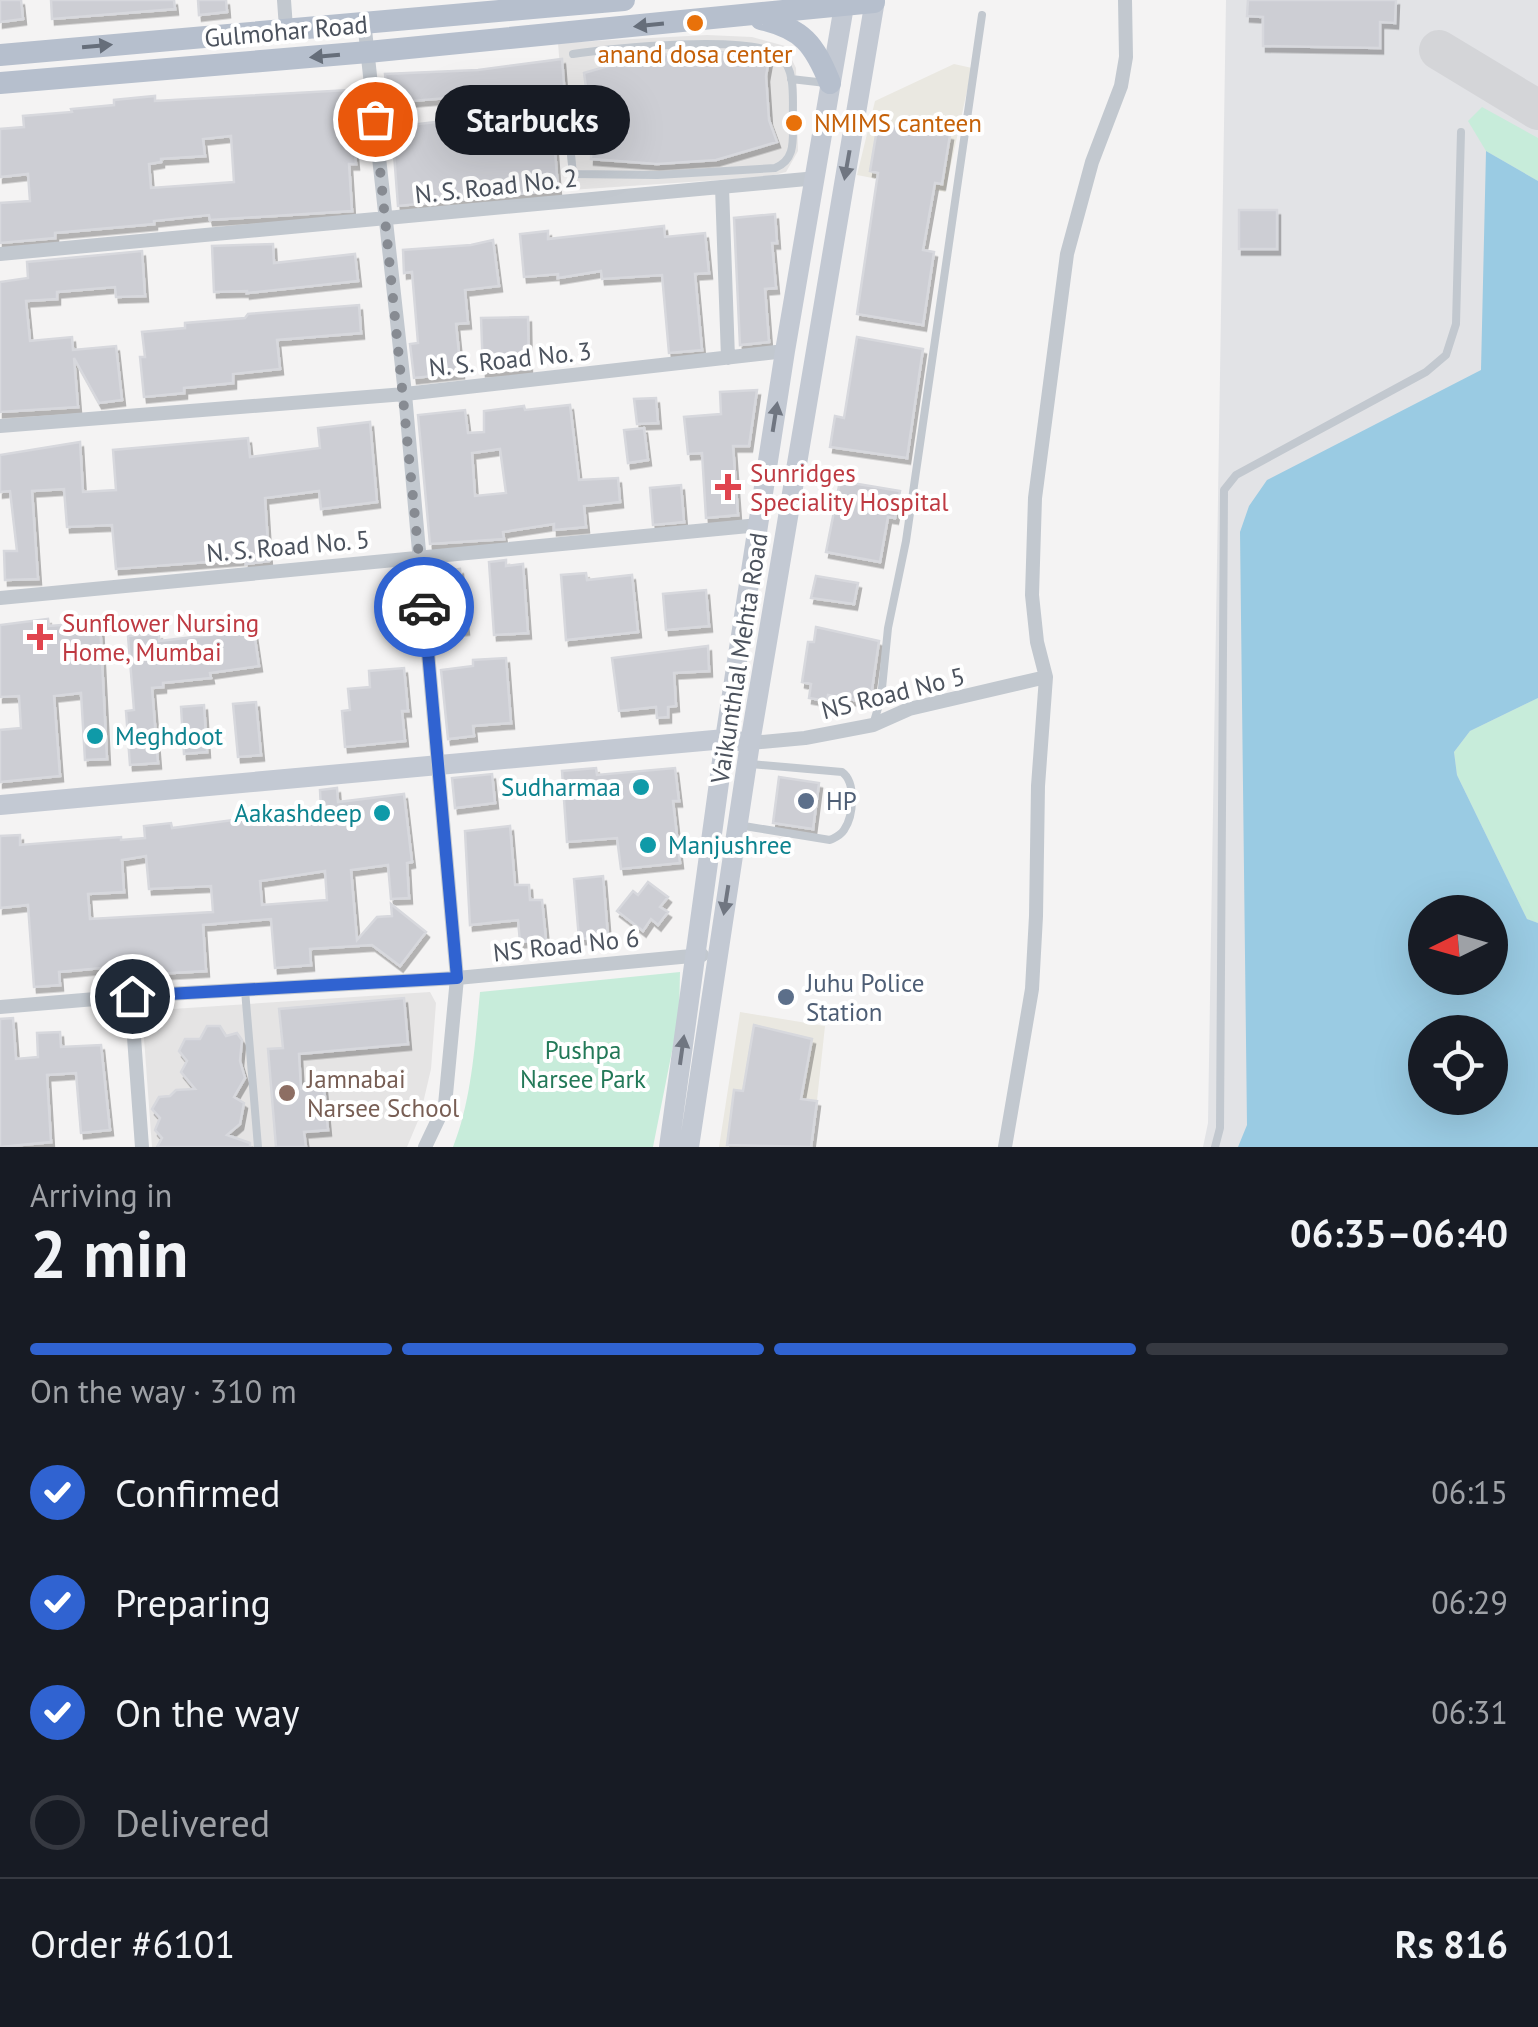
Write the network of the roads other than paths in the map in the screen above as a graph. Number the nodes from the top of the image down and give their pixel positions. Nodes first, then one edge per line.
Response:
1 (284, 0) edge
2 (624, 0) edge
3 (1125, 0) edge
4 (875, 1) edge
5 (845, 2) edge
6 (526, 8) junction
7 (746, 15) junction
8 (982, 15) dead end
9 (364, 21) junction
10 (286, 28) junction
11 (529, 36) junction
12 (572, 50) junction
13 (368, 52) junction
14 (0, 56) edge
15 (792, 80) junction
16 (0, 83) edge
17 (830, 83) junction
18 (1462, 132) dead end
19 (570, 145) dead end
20 (766, 171) junction
21 (616, 176) junction
22 (817, 178) junction
23 (722, 187) junction
24 (618, 197) junction
25 (385, 220) junction
26 (0, 254) edge
27 (785, 352) junction
28 (728, 358) junction
29 (405, 394) junction
30 (0, 426) edge
31 (759, 526) junction
32 (420, 559) junction
33 (0, 598) edge
34 (1046, 677) junction
35 (873, 725) junction
36 (726, 739) junction
37 (748, 753) junction
38 (438, 766) junction
39 (0, 805) edge
40 (738, 825) junction
41 (696, 954) junction
42 (718, 958) junction
43 (457, 978) junction
44 (245, 990) junction
45 (132, 996) junction
46 (0, 1008) edge
47 (142, 1147) edge
48 (258, 1147) edge
49 (425, 1147) edge
50 (668, 1147) edge
51 (689, 1147) edge
52 (1005, 1147) edge
53 (1216, 1147) edge

1 - 10 street
2 - 6 main road, Gulmohar Road
3 - 34 street
4 - 5 main road, Gulmohar Road
4 -> 37 main road, Vaikunthlal Mehta Road
5 - 7 main road, Gulmohar Road
5 - 17 main road, Vaikunthlal Mehta Road
6 - 9 main road, Gulmohar Road
6 - 11 main road
7 -> 12 main road, Gulmohar Road
7 - 17 main road
8 - 35 lane
9 - 10 main road, Gulmohar Road
9 - 13 street
14 -> 10 main road, Gulmohar Road
11 - 12 main road, Gulmohar Road
11 - 13 main road, Gulmohar Road
12 - 15 lane
13 -> 16 main road, Gulmohar Road
13 - 25 street
15 - 17 lane
15 - 20 lane
17 - 22 main road, Vaikunthlal Mehta Road
18 - 53 lane
19 - 21 lane
20 - 21 lane
20 - 22 street, N. S. Road No. 2
20 - 23 street, N. S. Road No. 2
21 - 24 lane
22 - 27 main road, Vaikunthlal Mehta Road
23 - 24 street, N. S. Road No. 2
23 - 28 street
24 - 25 street, N. S. Road No. 2
25 - 26 street, N. S. Road No. 2
25 - 29 street
27 - 28 street, N. S. Road No. 3
31 -> 27 main road, Vaikunthlal Mehta Road
28 - 29 street, N. S. Road No. 3
29 - 30 street, N. S. Road No. 3
29 - 32 street
31 - 32 street, N. S. Road No. 5
31 - 36 main road, Vaikunthlal Mehta Road
32 - 33 street, N. S. Road No. 5
32 - 38 street
34 - 35 street, NS Road No 5
34 - 52 street
35 - 37 street, NS Road No 5
36 - 37 main road
36 - 38 main road
36 - 41 main road, Vaikunthlal Mehta Road
37 - 40 main road, Vaikunthlal Mehta Road
37 - 40 lane
38 - 39 main road
38 - 43 street
40 -> 42 main road, Vaikunthlal Mehta Road
41 - 42 street, NS Road No 6
41 - 43 street, NS Road No 6
50 -> 41 main road, Vaikunthlal Mehta Road
42 - 51 main road, Vaikunthlal Mehta Road
43 - 44 street, NS Road No 6
43 - 49 street
44 - 45 street, NS Road No 6
44 - 48 lane
45 - 46 street, NS Road No 6
45 - 47 street

